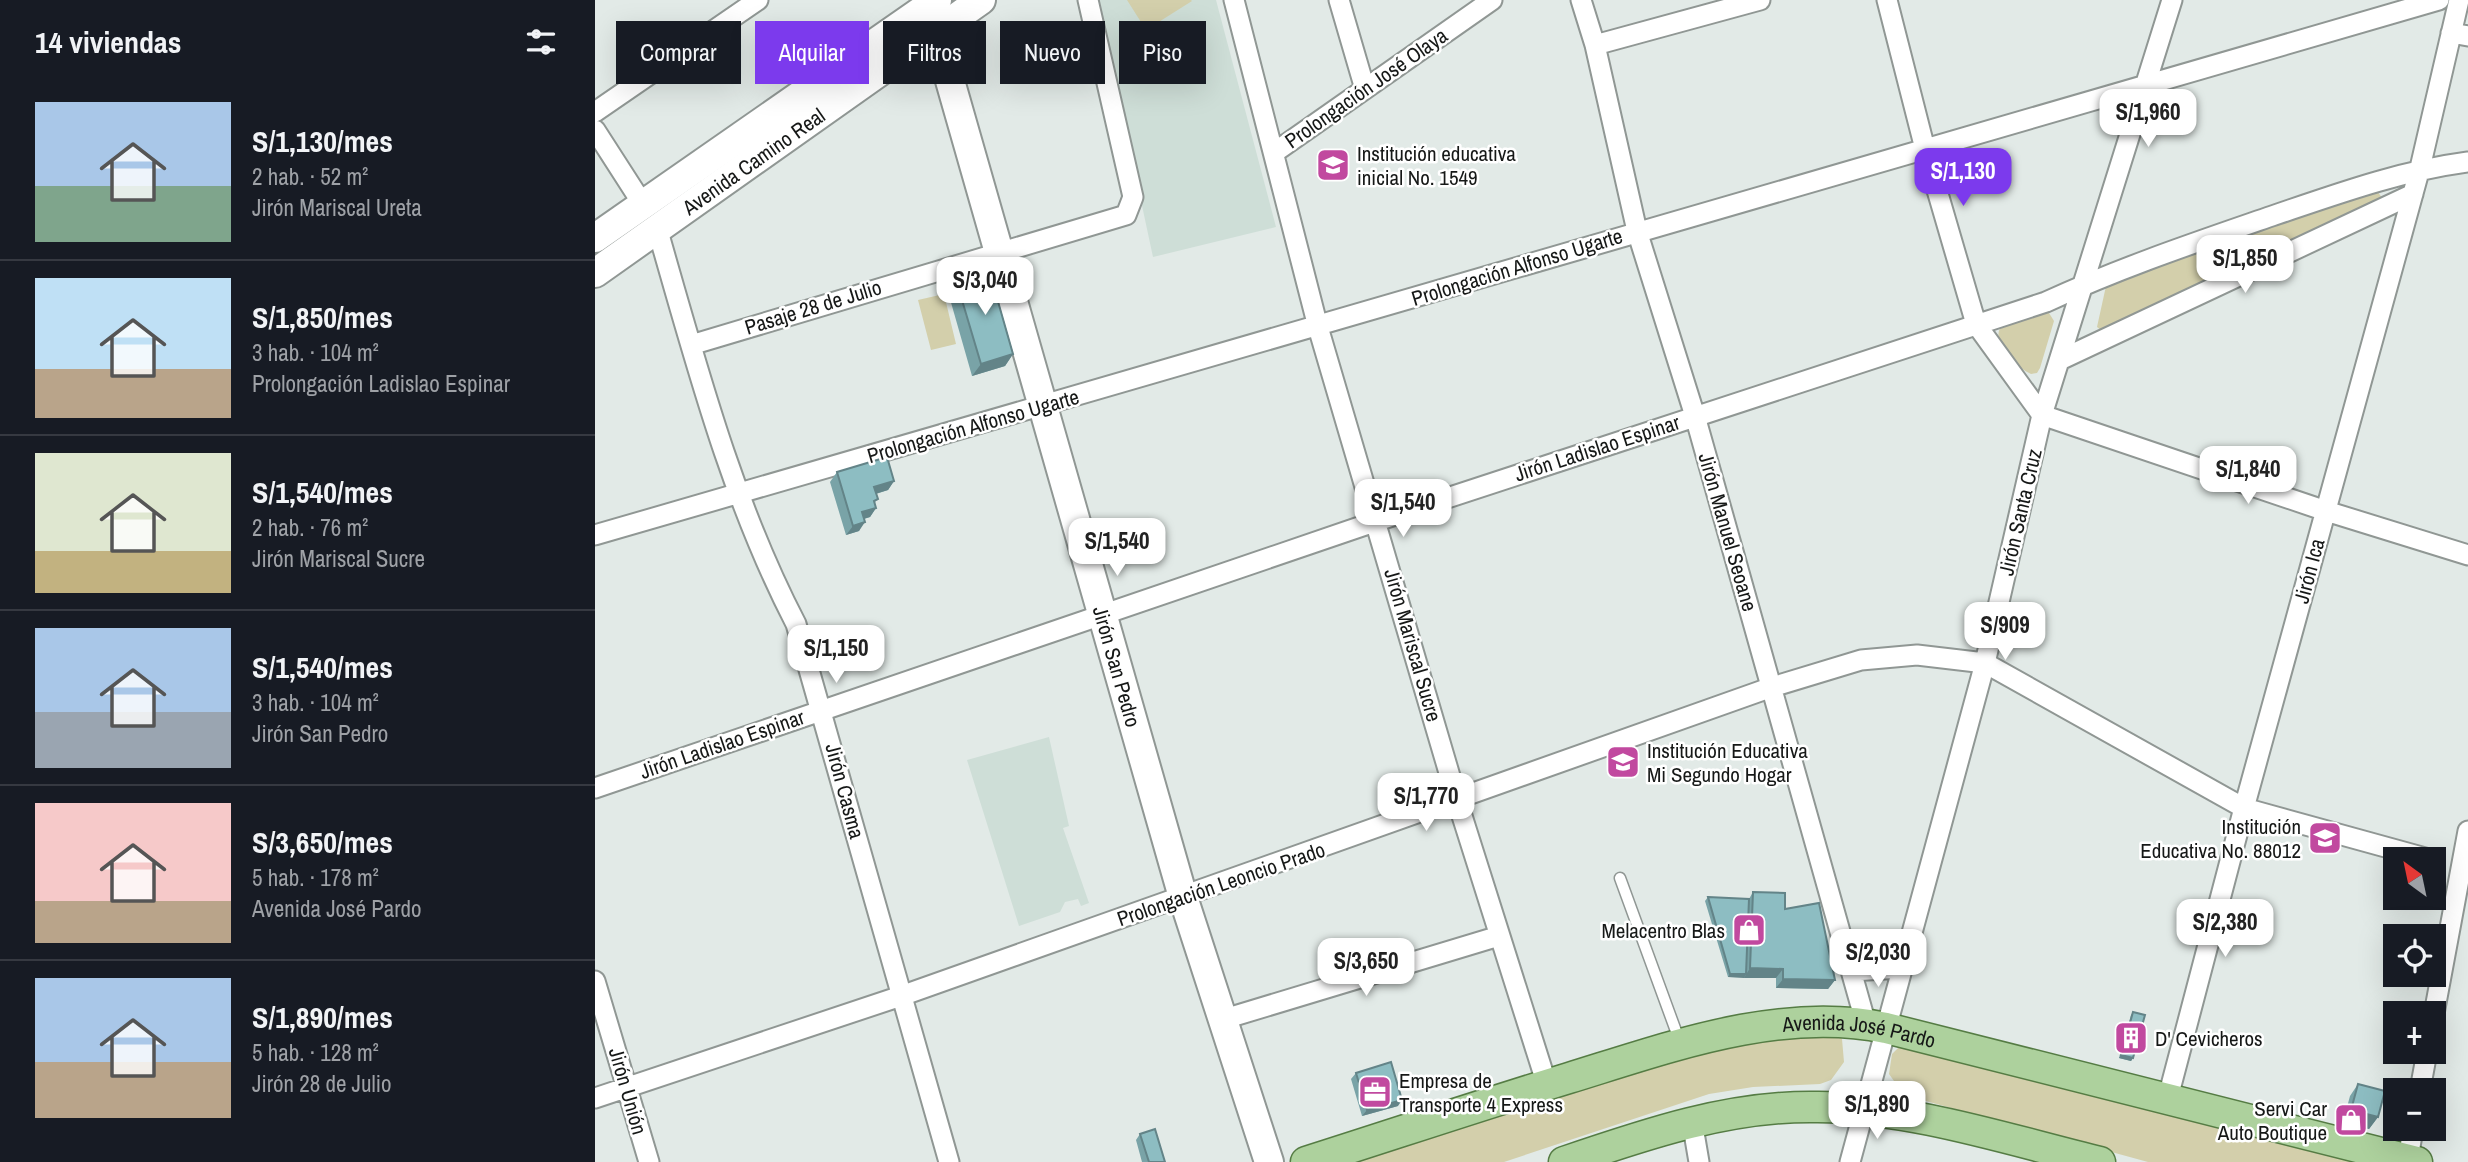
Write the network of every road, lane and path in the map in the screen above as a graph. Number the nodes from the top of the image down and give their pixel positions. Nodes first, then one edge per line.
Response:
1 (758, 0) edge
2 (981, 0) edge
3 (1088, 0) edge
4 (1234, 0) edge
5 (1339, 0) edge
6 (1492, 0) edge
7 (1581, 0) edge
8 (1760, 0) edge
9 (1888, 0) edge
10 (2172, 0) edge
11 (2439, 0) edge
12 (2459, 0) edge
13 (933, 9) edge
14 (2459, 34) edge
15 (1595, 44) junction
16 (2148, 87) junction
17 (1365, 89) junction
18 (595, 112) edge
19 (595, 130) edge
20 (1925, 149) junction
21 (1275, 152) junction
22 (2468, 162) edge
23 (2420, 168) junction
24 (2413, 194) junction
25 (642, 204) junction
26 (657, 228) junction
27 (1637, 231) junction
28 (595, 238) edge
29 (997, 251) junction
30 (595, 273) edge
31 (2082, 285) junction
32 (1976, 324) junction
33 (1318, 327) junction
34 (691, 345) junction
35 (2060, 360) junction
36 (1042, 406) junction
37 (2042, 415) junction
38 (1695, 416) junction
39 (737, 494) junction
40 (2326, 511) junction
41 (1377, 521) junction
42 (595, 535) edge
43 (2468, 555) edge
44 (1102, 615) junction
45 (1985, 663) junction
46 (1772, 687) junction
47 (822, 710) junction
48 (595, 788) edge
49 (1457, 800) junction
50 (2244, 808) junction
51 (2468, 831) edge
52 (2385, 847) edge
53 (2447, 864) edge
54 (2464, 869) edge
55 (1620, 878) dead end
56 (1183, 897) junction
57 (1499, 936) junction
58 (1902, 968) junction
59 (1851, 971) junction
60 (595, 981) edge
61 (901, 996) junction
62 (2437, 1001) edge
63 (1221, 1020) junction
64 (1876, 1026) junction
65 (1681, 1044) junction
66 (1547, 1085) junction
67 (628, 1087) junction
68 (595, 1098) edge
69 (2167, 1101) junction
70 (1863, 1110) junction
71 (1692, 1121) junction
72 (2413, 1141) edge
73 (2412, 1161) edge
74 (649, 1162) edge
75 (949, 1162) edge
76 (1269, 1162) edge
77 (1306, 1162) edge
78 (1565, 1162) edge
79 (1699, 1162) edge
80 (1850, 1162) edge
81 (2100, 1162) edge

1 - 18 street
2 - 13 main road, Avenida Camino Real
3 - 29 street, Pasaje 28 de Julio
4 - 21 street, Jirón Mariscal Sucre
5 - 17 street
6 - 17 street, Prolongación José Olaya
7 - 15 street, Jirón Manuel Seoane
8 - 15 street
9 - 20 street
10 - 16 street, Jirón Santa Cruz
11 - 16 street, Prolongación Alfonso Ugarte
12 - 14 street, Jirón Ica
13 - 25 main road, Avenida Camino Real
13 - 26 main road, Avenida Camino Real
13 - 29 main road, Jirón San Pedro
14 - 23 street, Jirón Ica
15 - 27 street, Jirón Manuel Seoane
16 - 20 street, Prolongación Alfonso Ugarte
16 - 31 street, Jirón Santa Cruz
17 - 21 street, Prolongación José Olaya
19 - 25 street
20 - 27 street, Prolongación Alfonso Ugarte
20 - 32 street
21 - 33 street, Jirón Mariscal Sucre
22 - 23 street, Jirón Ladislao Espinar
23 - 24 street, Jirón Ica
23 - 31 street, Jirón Ladislao Espinar
24 - 35 street
24 - 40 street, Jirón Ica
25 - 28 main road, Avenida Camino Real
26 - 30 main road, Avenida Camino Real
26 - 34 street, Jirón Casma
27 - 33 street, Prolongación Alfonso Ugarte
27 - 38 street, Jirón Manuel Seoane
29 - 34 street, Pasaje 28 de Julio
29 - 36 main road, Jirón San Pedro
31 - 32 street, Jirón Ladislao Espinar
31 - 35 street, Jirón Santa Cruz
32 - 37 street
32 - 38 street, Jirón Ladislao Espinar
33 - 36 street, Prolongación Alfonso Ugarte
33 - 41 street, Jirón Mariscal Sucre
34 - 39 street, Jirón Casma
35 - 37 street, Jirón Santa Cruz
36 - 39 street, Prolongación Alfonso Ugarte
36 - 44 main road, Jirón San Pedro
37 - 40 street
37 - 45 street, Jirón Santa Cruz
38 - 41 street, Jirón Ladislao Espinar
38 - 46 street, Jirón Manuel Seoane
39 - 42 street, Prolongación Alfonso Ugarte
39 - 47 street, Jirón Casma
40 - 43 street
40 - 50 street, Jirón Ica
41 - 44 street, Jirón Ladislao Espinar
41 - 49 street, Jirón Mariscal Sucre
44 - 47 street, Jirón Ladislao Espinar
44 - 56 main road, Jirón San Pedro
45 - 46 street, Prolongación Leoncio Prado
45 - 50 street, Prolongación Leoncio Prado
45 - 58 street, Jirón Santa Cruz
46 - 49 street, Prolongación Leoncio Prado
46 - 59 street, Jirón Manuel Seoane
47 - 48 street, Jirón Ladislao Espinar
47 - 61 street, Jirón Casma
49 - 56 street, Prolongación Leoncio Prado
49 - 57 street, Jirón Mariscal Sucre
50 - 52 street, Prolongación Leoncio Prado
50 - 69 street, Jirón Ica
51 - 54 street
53 - 54 street
54 - 62 street
55 - 65 lane
56 - 61 street, Prolongación Leoncio Prado
56 - 63 main road, Jirón San Pedro
57 - 63 street
57 - 66 street, Jirón Mariscal Sucre
58 - 59 street
58 - 64 street, Jirón Santa Cruz
59 - 64 street, Jirón Manuel Seoane
60 - 67 street, Jirón Unión
61 - 67 street, Prolongación Leoncio Prado
61 - 75 street, Jirón Casma
63 - 76 main road, Jirón San Pedro
64 - 65 main road, Avenida José Pardo
64 - 69 main road, Avenida José Pardo
64 - 70 street, Jirón Santa Cruz
65 - 66 main road, Avenida José Pardo
66 - 77 main road, Avenida José Pardo
67 - 68 street, Prolongación Leoncio Prado
67 - 74 street, Jirón Unión
69 - 73 main road, Avenida José Pardo
70 - 71 main road
70 - 80 street, Jirón Santa Cruz
70 - 81 main road
71 - 78 main road
71 - 79 street
72 - 73 street

